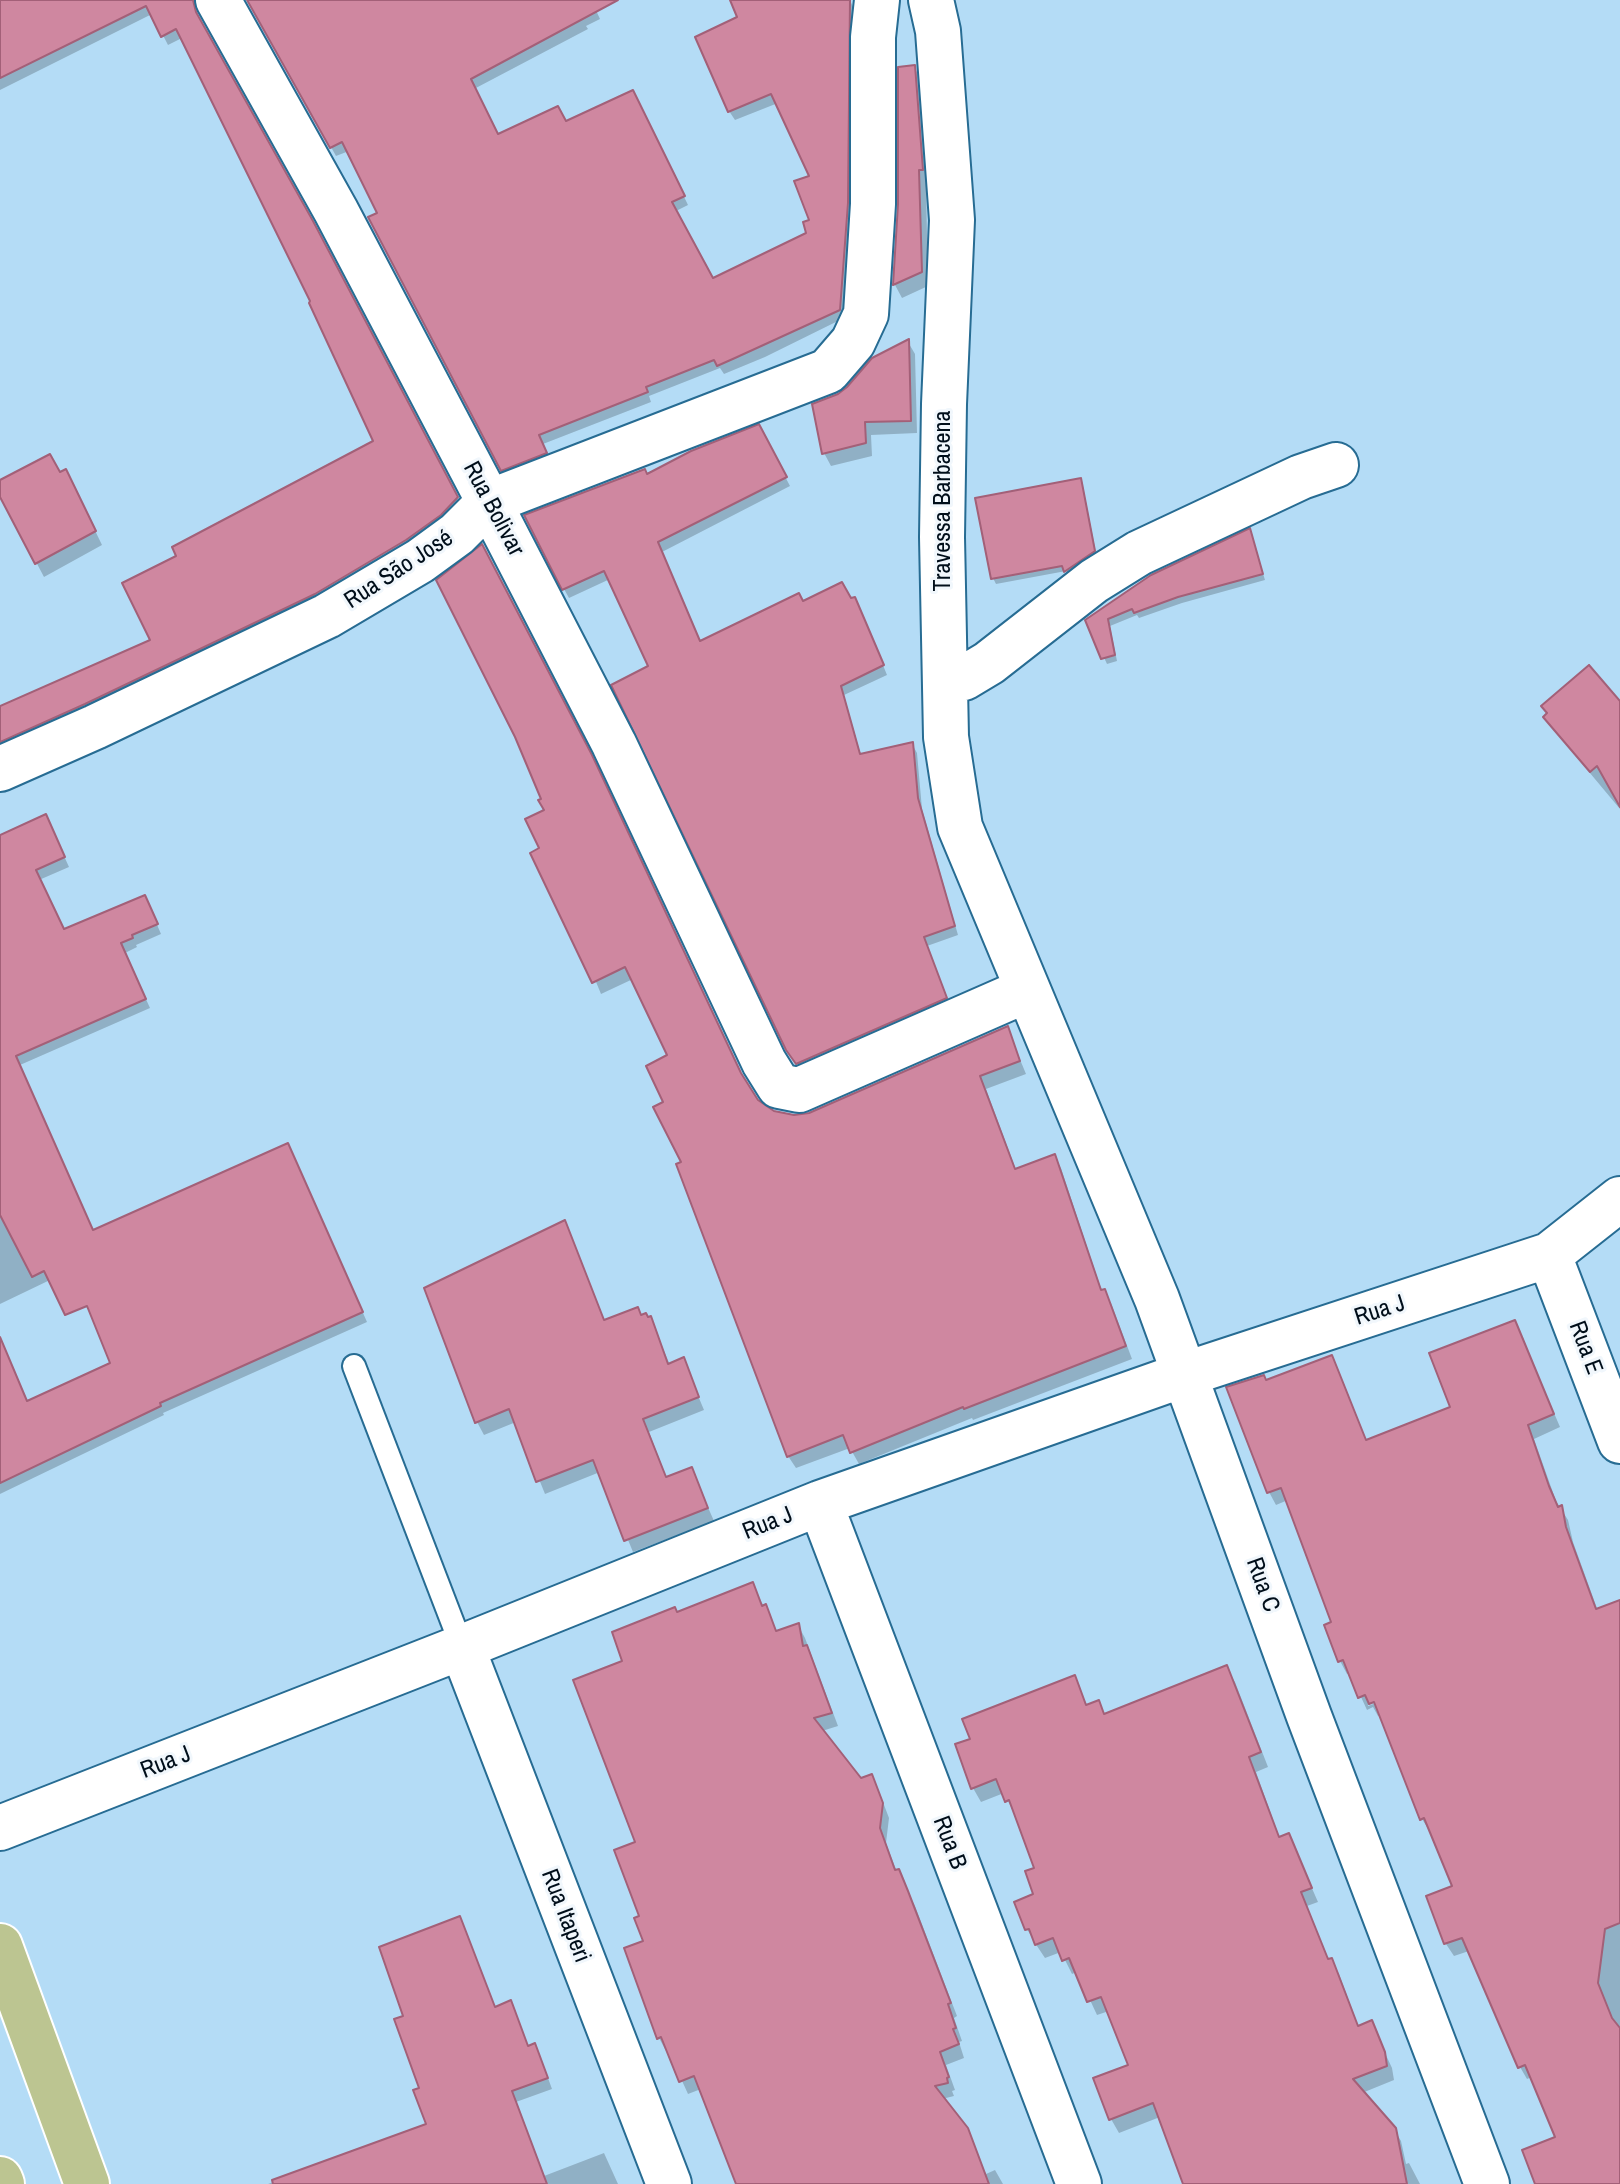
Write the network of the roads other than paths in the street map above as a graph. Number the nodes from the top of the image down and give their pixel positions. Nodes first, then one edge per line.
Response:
1 (218, 0) edge
2 (877, 0) edge
3 (931, 0) edge
4 (1336, 465) dead end
5 (489, 502) junction
6 (945, 681) junction
7 (0, 769) edge
8 (1027, 990) junction
9 (1620, 1199) edge
10 (1549, 1255) junction
11 (354, 1366) dead end
12 (1186, 1374) junction
13 (1620, 1441) edge
14 (820, 1503) junction
15 (462, 1647) junction
16 (0, 1828) edge
17 (0, 1946) edge
18 (87, 2184) edge
19 (669, 2184) edge
20 (1079, 2184) edge
21 (1487, 2184) edge

1 - 5 street, Rua Bolivar
2 - 5 street, Rua São José
3 - 6 street, Travessa Barbacena
4 - 6 street
5 - 7 street, Rua São José
5 - 8 street, Rua Bolivar
6 - 8 street, Travessa Barbacena
8 - 12 street, Rua C
9 - 10 street
10 - 12 street, Rua J
10 - 13 street, Rua E
11 - 15 lane
12 - 14 street, Rua J
12 - 21 street, Rua C
14 - 15 street, Rua J
14 - 20 street, Rua B
15 - 16 street, Rua J
15 - 19 street, Rua Itaperi
17 - 18 main road

